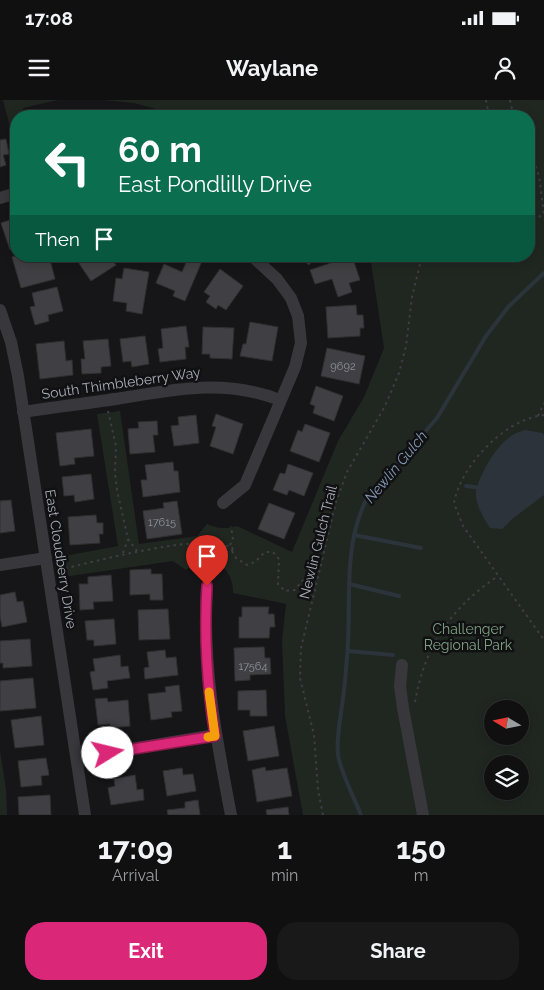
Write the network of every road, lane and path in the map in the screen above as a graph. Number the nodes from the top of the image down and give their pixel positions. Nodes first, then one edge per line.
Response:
1 (535, 165) edge
2 (544, 214) edge
3 (258, 262) edge
4 (421, 262) edge
5 (0, 310) edge
6 (280, 400) junction
7 (544, 403) edge
8 (108, 410) dead end
9 (24, 412) junction
10 (544, 415) edge
11 (538, 416) junction
12 (223, 503) dead end
13 (231, 526) dead end
14 (128, 539) junction
15 (230, 545) junction
16 (226, 547) junction
17 (137, 551) junction
18 (232, 551) junction
19 (227, 552) junction
20 (122, 554) junction
21 (46, 558) junction
22 (0, 565) edge
23 (218, 565) dead end
24 (59, 570) dead end
25 (498, 576) junction
26 (318, 577) junction
27 (207, 586) dead end
28 (544, 640) edge
29 (402, 665) dead end
30 (415, 702) dead end
31 (215, 736) junction
32 (77, 758) junction
33 (85, 815) edge
34 (231, 815) edge
35 (323, 815) edge
36 (423, 815) edge

1 - 2 path
3 - 6 street
4 - 26 path, Newlin Gulch Trail
5 - 9 street, East Cloudberry Drive
6 - 9 street, South Thimbleberry Way
6 - 12 street
7 - 11 path
8 - 14 path
9 - 21 street, East Cloudberry Drive
10 - 11 path
11 - 25 path
13 - 15 path
14 - 17 path
14 - 20 path
15 - 16 path
15 - 18 path
16 - 17 path
16 - 19 path
17 - 20 path
18 - 19 path
18 - 26 path
19 - 23 path
20 - 24 path
21 - 22 street
21 - 32 street, East Cloudberry Drive
25 - 28 path
25 - 30 path
26 - 35 path, Newlin Gulch Trail
27 - 31 street
29 - 36 street
31 - 32 street
31 - 34 street
32 - 33 street, East Cloudberry Drive

